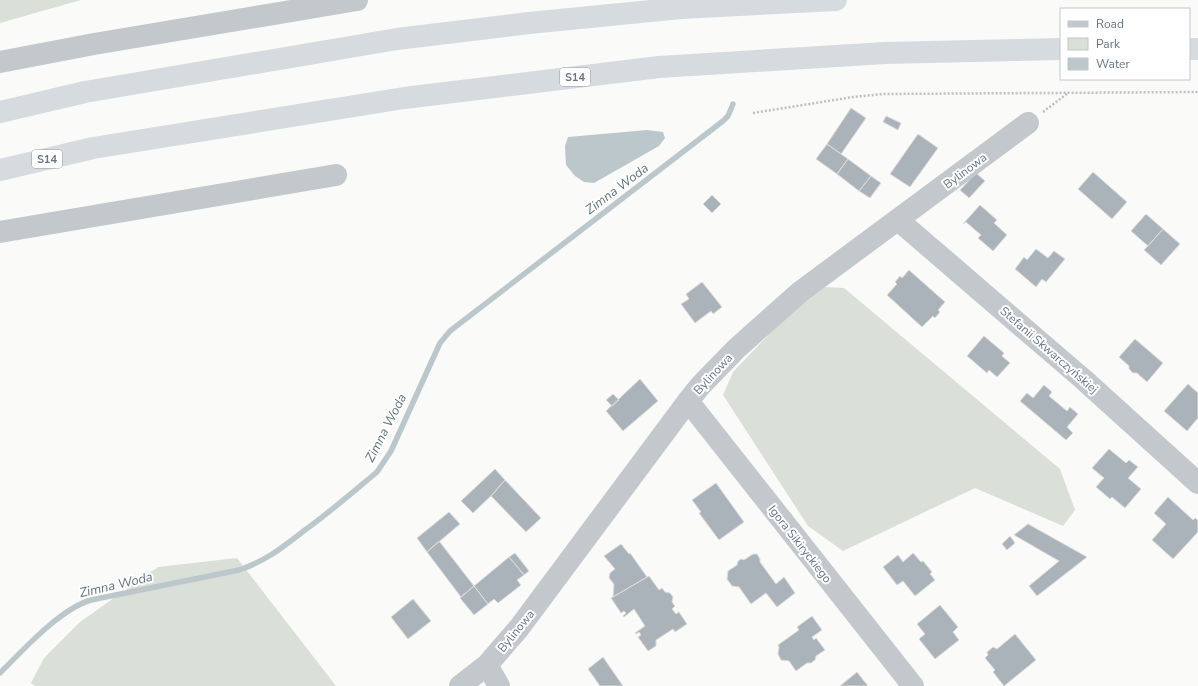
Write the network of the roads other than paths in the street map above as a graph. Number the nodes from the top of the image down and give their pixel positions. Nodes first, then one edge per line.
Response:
1 (357, 0) edge
2 (836, 0) edge
3 (1060, 49) edge
4 (0, 62) edge
5 (0, 112) edge
6 (1028, 123) road end
7 (0, 170) edge
8 (336, 175) dead end
9 (898, 220) junction
10 (0, 232) edge
11 (688, 401) junction
12 (1198, 483) edge
13 (487, 665) junction
14 (460, 686) edge
15 (499, 686) edge
16 (913, 686) edge

1 - 4 street
2 - 5 highway
3 - 7 highway, S14
6 - 9 street, Bylinowa
8 - 10 street
9 - 11 street, Bylinowa
9 - 12 street, Stefanii Skwarczyńskiej
11 - 13 street, Bylinowa
11 - 16 street, Igora Sikiryckiego
13 - 14 street, Bylinowa
13 - 15 street

